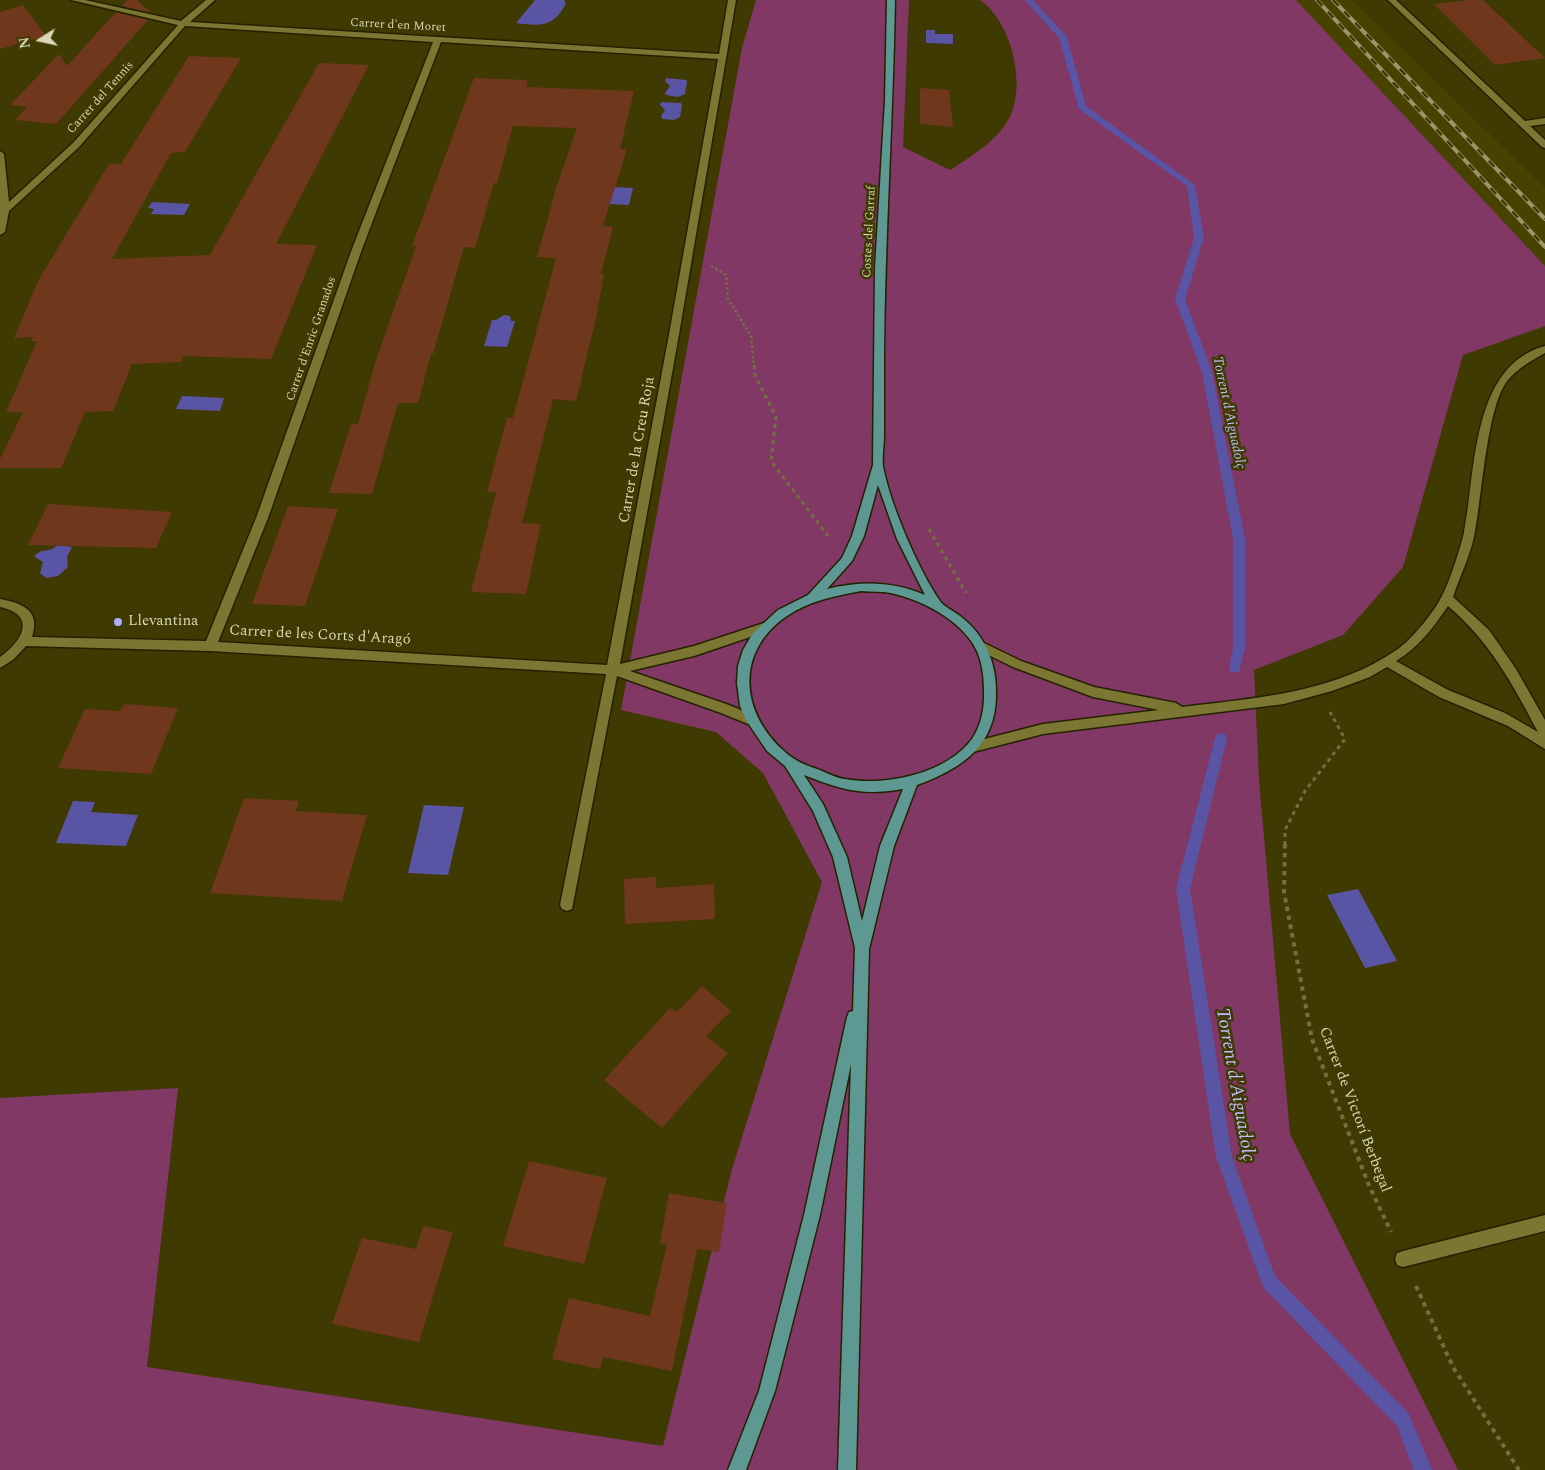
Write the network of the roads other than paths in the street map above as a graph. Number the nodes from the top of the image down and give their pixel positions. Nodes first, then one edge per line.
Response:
1 (76, 0) edge
2 (211, 0) edge
3 (732, 0) edge
4 (891, 0) edge
5 (1392, 0) edge
6 (183, 24) junction
7 (438, 40) junction
8 (722, 57) junction
9 (1545, 121) edge
10 (1523, 124) junction
11 (1543, 142) edge
12 (0, 154) edge
13 (5, 210) junction
14 (0, 232) edge
15 (1545, 349) edge
16 (878, 465) junction
17 (812, 598) junction
18 (1447, 598) junction
19 (0, 604) edge
20 (936, 606) junction
21 (764, 628) junction
22 (25, 641) junction
23 (210, 646) junction
24 (980, 646) junction
25 (1388, 662) junction
26 (0, 663) edge
27 (613, 670) junction
28 (1188, 711) junction
29 (753, 721) junction
30 (1545, 732) edge
31 (1545, 744) edge
32 (973, 747) junction
33 (790, 764) junction
34 (912, 782) junction
35 (567, 905) dead end
36 (862, 948) junction
37 (862, 983) junction
38 (1545, 1223) edge
39 (1403, 1259) road end
40 (736, 1470) edge
41 (847, 1470) edge

1 - 6 street, Carrer d'en Moret
2 - 6 street, Carrer del Tennis
3 - 8 street, Carrer de la Creu Roja
4 - 16 main road, Costes del Garraf
5 - 10 street
6 - 7 street, Carrer d'en Moret
6 - 13 street, Carrer del Tennis
7 - 8 street, Carrer d'en Moret
7 - 23 street, Carrer d'Enric Granados
8 - 27 street, Carrer de la Creu Roja
9 - 10 street
10 - 11 street
12 - 13 street
13 - 14 street
15 - 18 street
16 - 17 main road
16 - 20 main road
17 - 20 main road
17 - 21 main road
18 - 25 street
18 - 30 street
19 - 22 street
20 - 24 main road
21 - 27 street, Carrer de les Corts d'Aragó
21 - 29 main road
22 - 23 street, Carrer de les Corts d'Aragó
22 - 26 street
23 - 27 street, Carrer de les Corts d'Aragó
24 - 28 street
24 - 32 main road
25 - 28 street
25 - 31 street
27 - 29 street, Carrer de les Corts d'Aragó
27 - 35 street, Carrer de la Creu Roja
28 - 32 street
29 - 33 main road
32 - 34 main road
33 - 34 main road
33 - 36 main road
34 - 36 main road
36 - 37 main road
37 - 40 main road
37 - 41 main road
38 - 39 street

